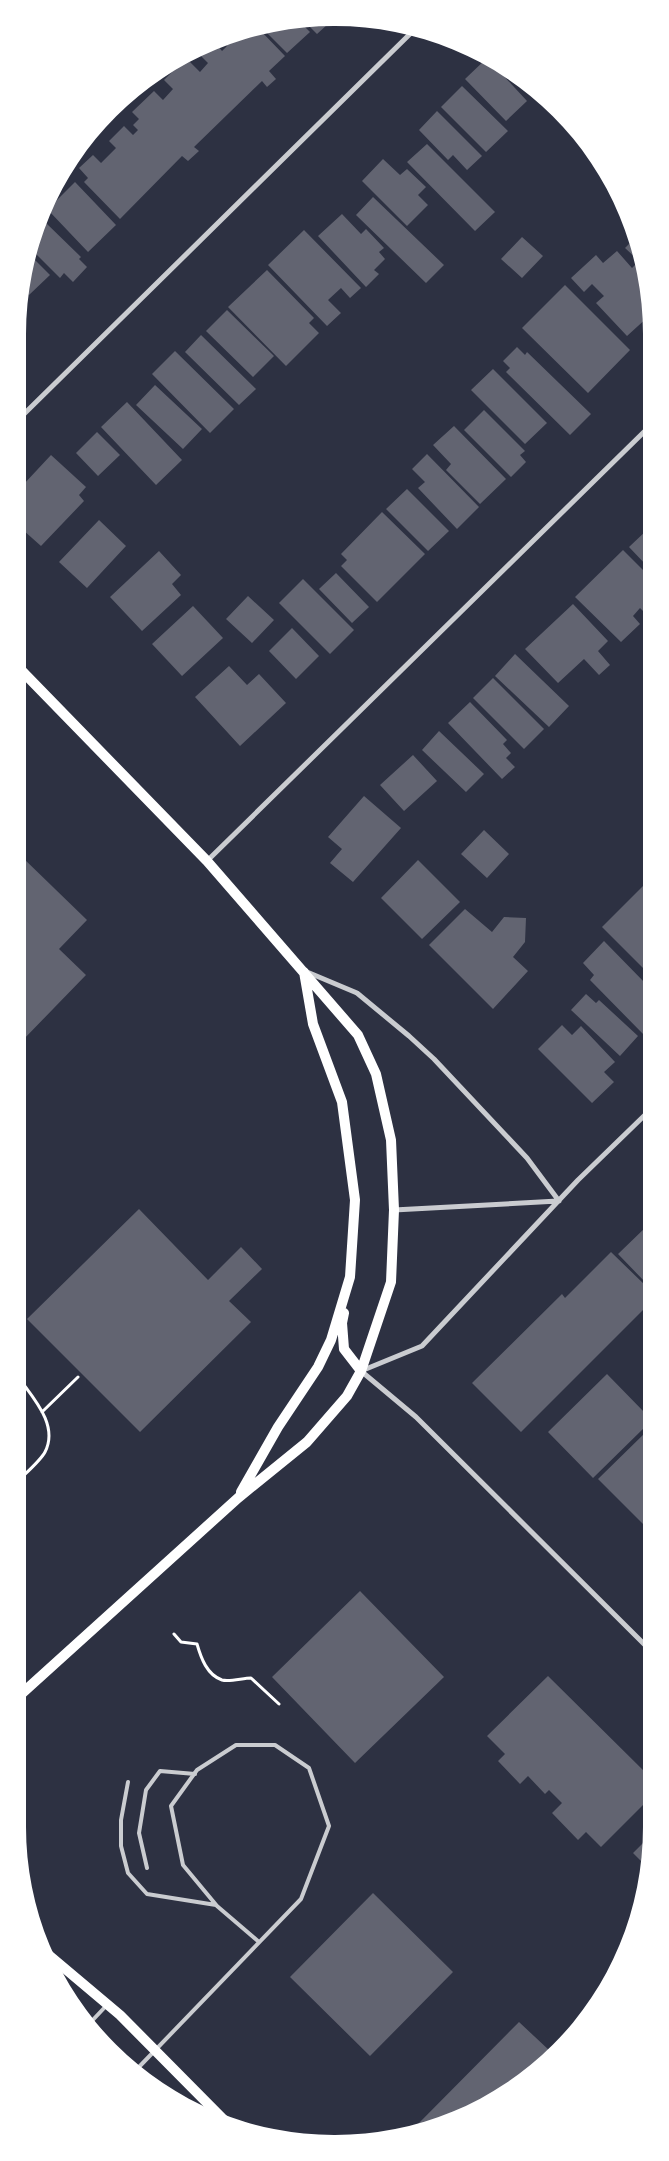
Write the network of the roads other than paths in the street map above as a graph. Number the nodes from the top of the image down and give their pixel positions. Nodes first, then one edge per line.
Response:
1 (408, 36) edge
2 (26, 411) edge
3 (643, 433) edge
4 (26, 675) edge
5 (207, 861) junction
6 (303, 970) junction
7 (643, 1117) edge
8 (559, 1201) junction
9 (394, 1210) junction
10 (350, 1277) junction
11 (361, 1371) junction
12 (238, 1498) junction
13 (643, 1643) edge
14 (26, 1690) edge
15 (195, 1774) junction
16 (128, 1782) dead end
17 (147, 1868) dead end
18 (217, 1906) junction
19 (260, 1942) junction
20 (58, 1962) edge
21 (108, 2004) junction
22 (94, 2019) edge
23 (155, 2052) junction
24 (140, 2066) edge
25 (213, 2109) edge

1 - 2 street
3 - 5 street
4 - 5 main road
5 - 6 main road
6 - 8 street
6 - 9 main road
6 - 10 main road
7 - 8 street
8 - 9 street
8 - 11 street
9 - 11 main road
10 - 11 main road
10 - 12 main road
11 - 12 main road
11 - 13 street
12 - 14 main road
15 - 17 lane
15 - 18 lane
15 - 19 lane
16 - 18 lane
18 - 19 lane
19 - 23 lane
20 - 21 main road
21 - 22 lane
21 - 23 main road
23 - 24 lane
23 - 25 main road

